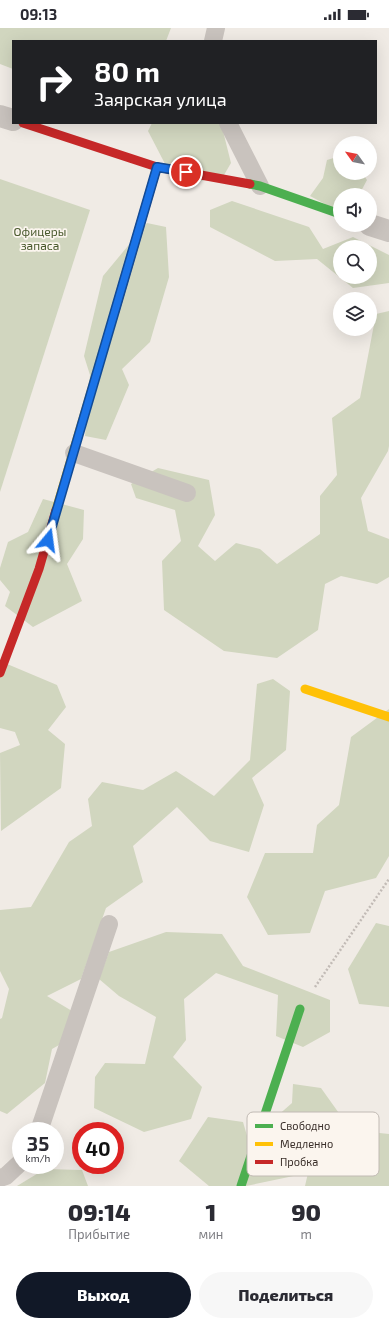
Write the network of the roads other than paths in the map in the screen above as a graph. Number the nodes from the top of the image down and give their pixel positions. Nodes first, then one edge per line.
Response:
1 (216, 28) edge
2 (213, 40) edge
3 (0, 116) edge
4 (12, 120) edge
5 (26, 124) edge
6 (229, 124) edge
7 (157, 167) junction
8 (260, 186) junction
9 (333, 212) edge
10 (377, 227) edge
11 (389, 231) edge
12 (74, 453) junction
13 (187, 494) dead end
14 (0, 673) edge
15 (305, 689) dead end
16 (389, 717) edge
17 (109, 924) dead end
18 (300, 1009) road end
19 (266, 1112) edge
20 (42, 1122) edge
21 (247, 1168) edge
22 (12, 1170) edge
23 (0, 1178) edge
24 (241, 1186) edge

1 - 2 lane
3 - 4 street
5 - 7 street
6 - 8 lane
7 - 8 street
7 - 12 street
8 - 9 street
10 - 11 street
12 - 13 lane
12 - 14 street
15 - 16 street
17 - 20 lane
18 - 19 street
21 - 24 street
22 - 23 lane

